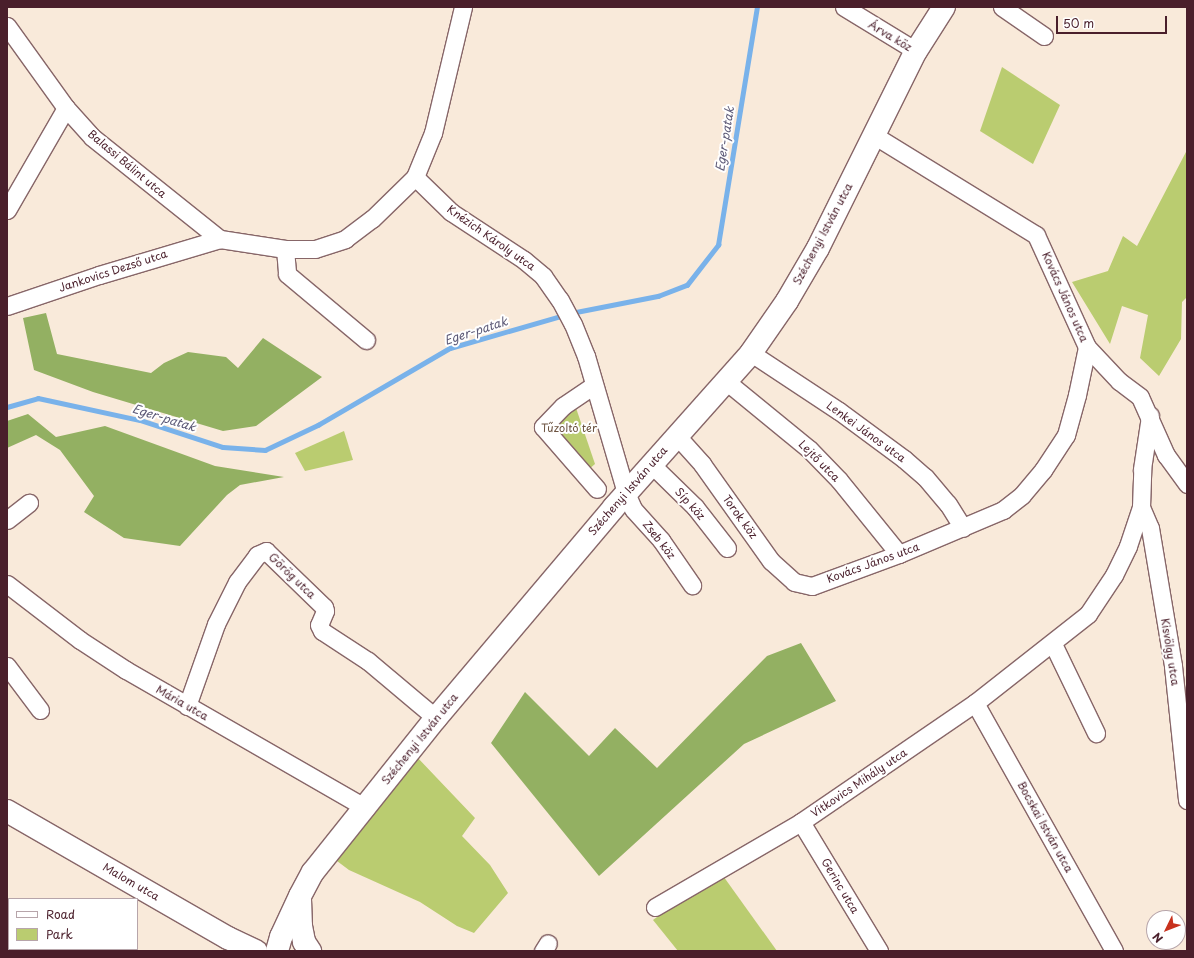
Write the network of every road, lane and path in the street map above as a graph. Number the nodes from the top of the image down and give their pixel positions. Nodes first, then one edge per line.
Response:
1 (463, 7) edge
2 (944, 7) edge
3 (1002, 7) edge
4 (846, 8) edge
5 (7, 26) edge
6 (1044, 36) dead end
7 (916, 51) junction
8 (66, 108) junction
9 (875, 136) junction
10 (415, 177) junction
11 (7, 210) edge
12 (220, 239) junction
13 (285, 249) junction
14 (7, 306) edge
15 (366, 340) dead end
16 (1087, 347) junction
17 (751, 353) junction
18 (727, 382) junction
19 (594, 385) junction
20 (1150, 416) junction
21 (677, 436) junction
22 (651, 464) junction
23 (1187, 484) edge
24 (597, 489) dead end
25 (626, 493) junction
26 (29, 504) dead end
27 (1141, 507) junction
28 (7, 520) edge
29 (963, 528) junction
30 (727, 548) dead end
31 (899, 554) junction
32 (7, 584) edge
33 (692, 585) dead end
34 (812, 586) joint
35 (1053, 644) junction
36 (7, 666) edge
37 (975, 703) junction
38 (187, 706) junction
39 (40, 710) dead end
40 (436, 718) junction
41 (1096, 733) dead end
42 (1187, 800) edge
43 (366, 808) junction
44 (9, 815) edge
45 (801, 822) junction
46 (300, 896) junction
47 (655, 907) dead end
48 (231, 944) edge
49 (256, 951) edge
50 (277, 951) edge
51 (310, 951) edge
52 (879, 951) edge
53 (1114, 951) edge

1 - 10 street
2 - 7 street, Széchenyi István utca
3 - 6 street
4 - 7 street, Árva köz
5 - 8 street, Balassi Bálint utca
7 - 9 street, Széchenyi István utca
8 - 11 street
8 - 12 street, Balassi Bálint utca
9 - 16 street, Kovács János utca
9 - 17 street, Széchenyi István utca
10 - 13 street, Balassi Bálint utca
10 - 19 street, Knézich Károly utca
12 - 13 street, Balassi Bálint utca
12 - 14 street, Jankovics Dezső utca
13 - 15 street
16 - 20 street
16 - 29 street, Kovács János utca
17 - 18 street, Széchenyi István utca
17 - 29 street, Lenkei János utca
18 - 21 street, Széchenyi István utca
18 - 31 street, Lejtő utca
19 - 24 street
19 - 25 street, Knézich Károly utca
20 - 23 street
20 - 27 street, Vitkovics Mihály utca
21 - 22 street, Széchenyi István utca
21 - 34 street, Torok köz
22 - 25 street, Széchenyi István utca
22 - 30 street, Síp köz
25 - 33 street, Zseb köz
25 - 40 street, Széchenyi István utca
26 - 28 street
27 - 35 street, Vitkovics Mihály utca
27 - 42 street, Kisvölgy utca
29 - 31 street, Kovács János utca
31 - 34 street, Kovács János utca
32 - 38 street, Mária utca
35 - 37 street, Vitkovics Mihály utca
35 - 41 street
36 - 39 street
37 - 45 street, Vitkovics Mihály utca
37 - 53 street, Bocskai István utca
38 - 40 street, Görög utca
38 - 43 street, Mária utca
40 - 43 street, Széchenyi István utca
43 - 46 street, Széchenyi István utca
44 - 48 street, Malom utca
45 - 47 street, Vitkovics Mihály utca
45 - 52 street, Gerinc utca
46 - 50 street, Széchenyi István utca
46 - 51 street
48 - 49 street, Malom utca

